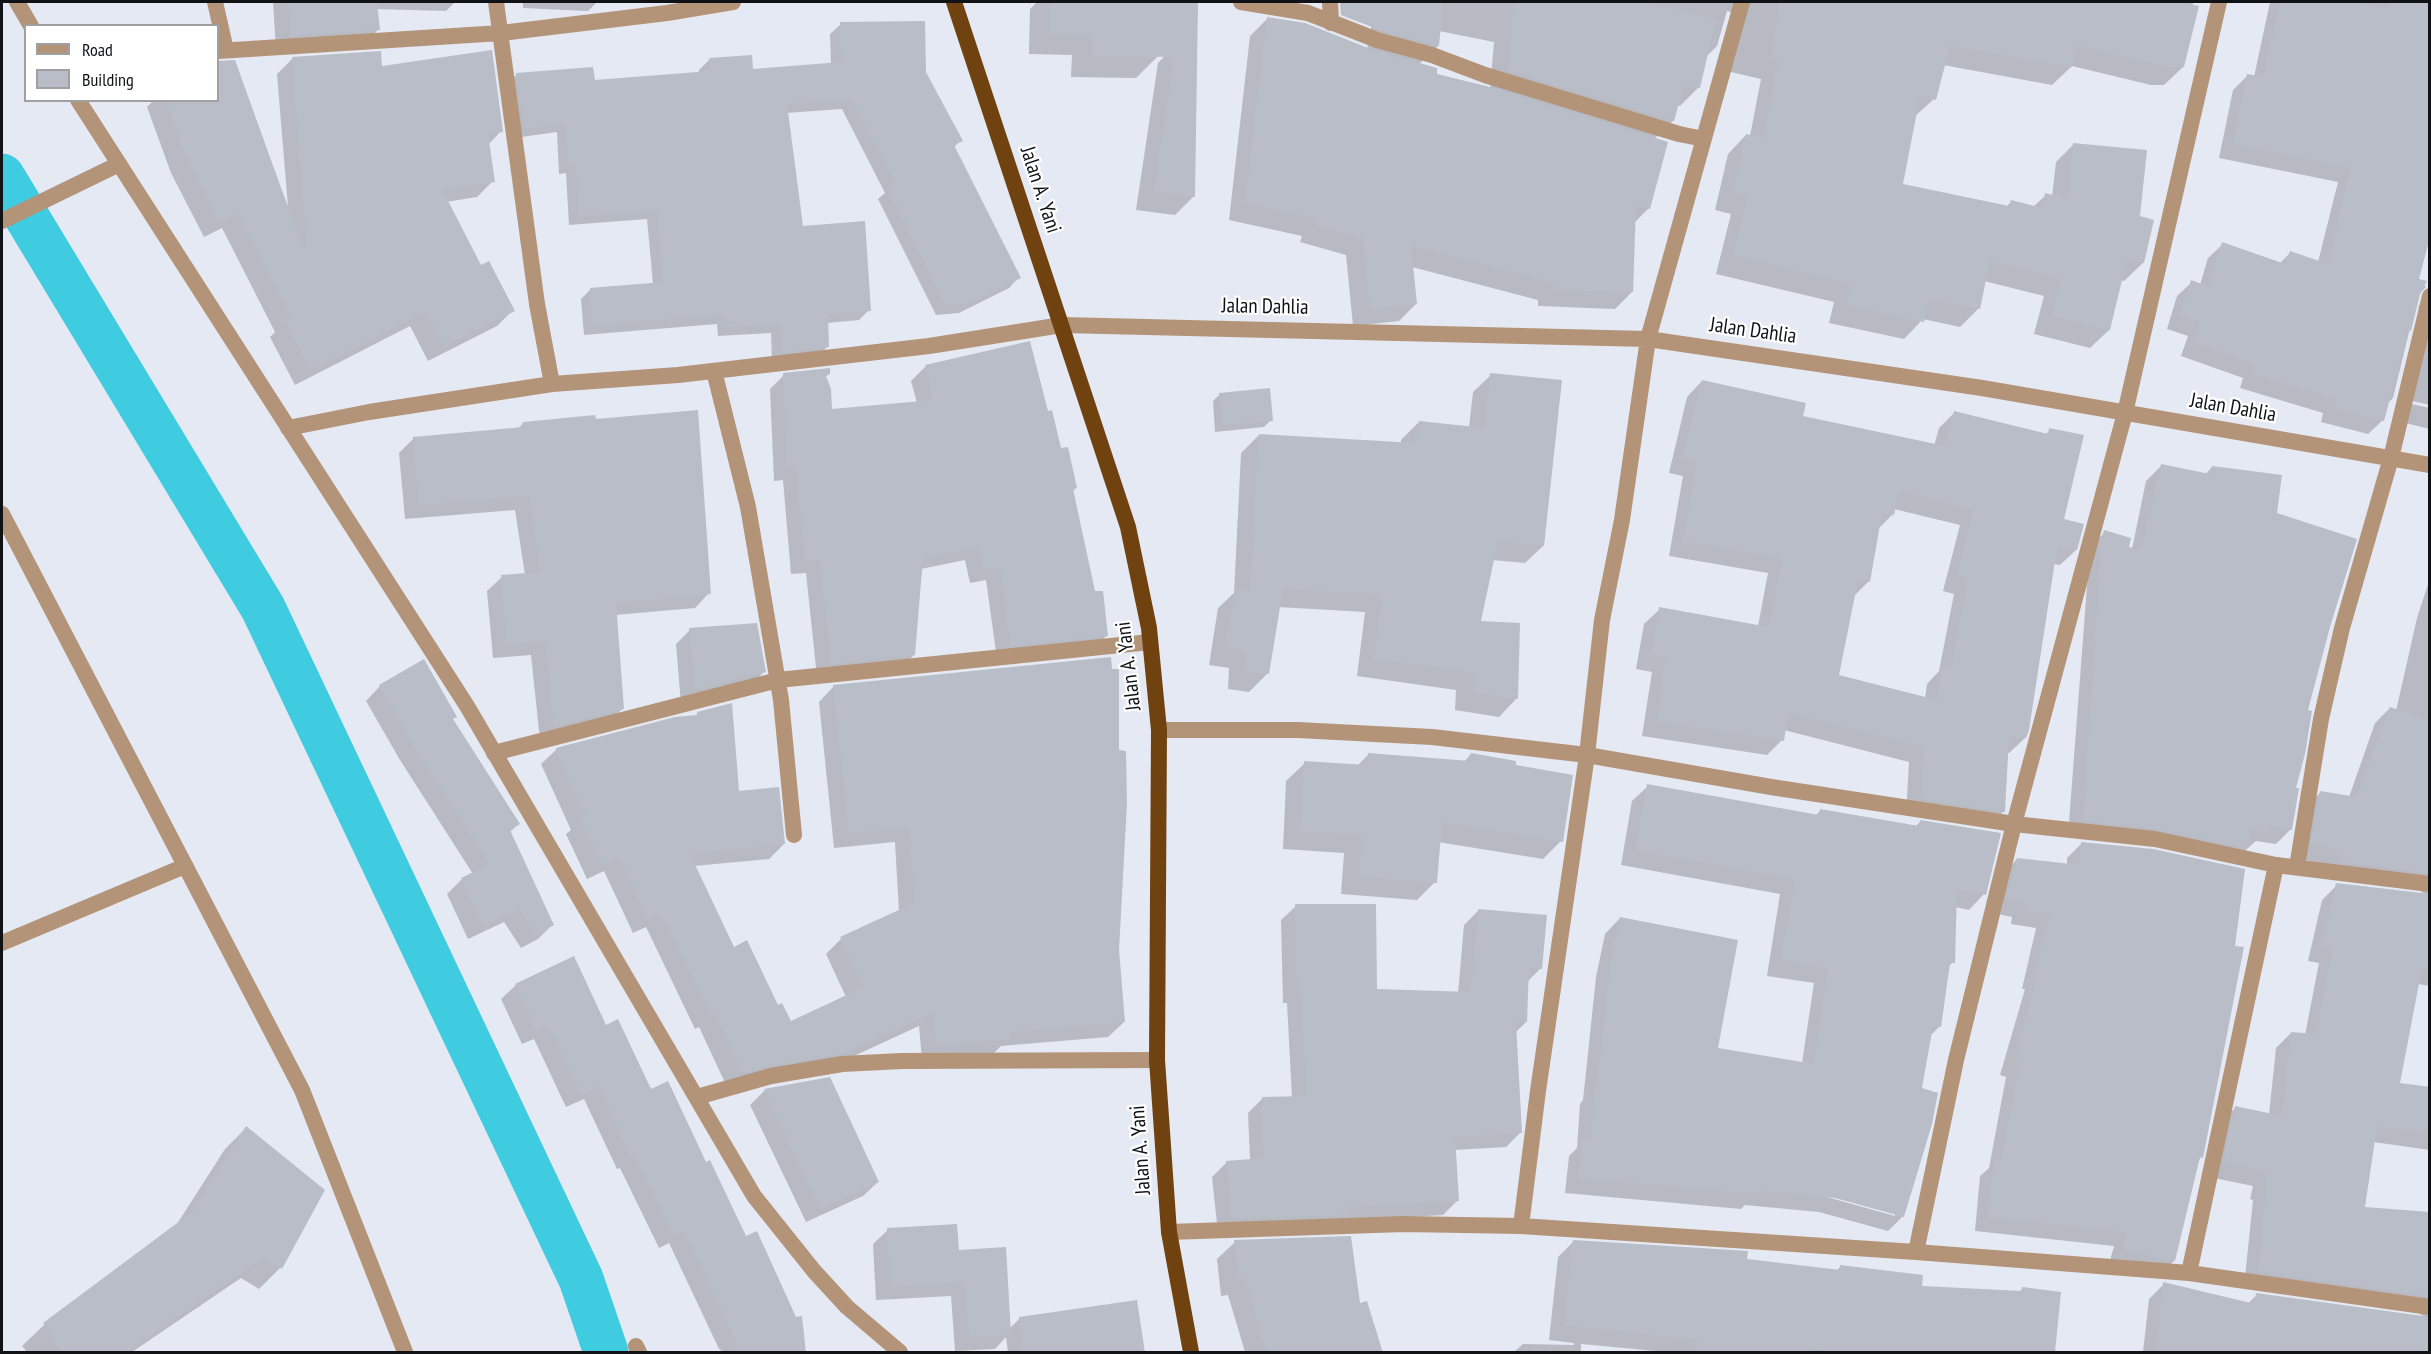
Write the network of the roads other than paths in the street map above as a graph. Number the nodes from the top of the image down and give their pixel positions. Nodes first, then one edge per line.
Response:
1 (17, 2) edge
2 (215, 2) edge
3 (496, 2) edge
4 (733, 2) edge
5 (954, 2) edge
6 (1241, 2) edge
7 (1330, 2) edge
8 (1742, 2) edge
9 (2219, 2) edge
10 (1331, 23) junction
11 (30, 24) edge
12 (218, 24) edge
13 (219, 29) edge
14 (501, 33) junction
15 (222, 50) edge
16 (79, 102) edge
17 (1704, 139) junction
18 (119, 164) junction
19 (2, 221) edge
20 (2430, 296) edge
21 (1062, 325) junction
22 (1648, 339) junction
23 (714, 371) junction
24 (552, 384) junction
25 (2125, 413) junction
26 (288, 428) junction
27 (2391, 458) junction
28 (2430, 465) edge
29 (2, 514) edge
30 (1150, 642) junction
31 (778, 680) junction
32 (1159, 730) junction
33 (494, 753) junction
34 (1587, 755) junction
35 (2014, 824) junction
36 (794, 835) dead end
37 (2276, 865) junction
38 (185, 866) junction
39 (2297, 867) junction
40 (2430, 884) edge
41 (2, 943) edge
42 (1157, 1060) junction
43 (697, 1097) junction
44 (1521, 1226) junction
45 (1169, 1232) junction
46 (1916, 1252) junction
47 (2188, 1273) junction
48 (2430, 1307) edge
49 (405, 1353) edge
50 (900, 1353) edge
51 (1191, 1353) edge

1 - 11 street
2 - 12 street
3 - 14 street
4 - 14 street
5 - 21 highway, Jalan A. Yani
6 - 10 street
7 - 10 street
8 - 17 street
9 - 25 street
10 - 17 street
13 - 15 street
14 - 15 street
14 - 24 street
16 - 18 street
17 - 22 street
18 - 19 street
18 - 26 street
20 - 27 street
21 - 22 street, Jalan Dahlia
21 - 23 street, Jalan Dahlia
21 - 30 highway, Jalan A. Yani
22 - 25 street, Jalan Dahlia
22 - 34 street
23 - 24 street, Jalan Dahlia
23 - 31 street
24 - 26 street, Jalan Dahlia
25 - 27 street, Jalan Dahlia
25 - 35 street
26 - 33 street
27 - 28 street, Jalan Dahlia
27 - 39 street
29 - 38 street
30 - 31 street
30 - 32 highway, Jalan A. Yani
31 - 33 street
31 - 36 street
32 - 34 street
32 - 42 highway, Jalan A. Yani
33 - 43 street
34 - 35 street
34 - 44 street
35 - 37 street
35 - 46 street
37 - 39 street
37 - 47 street
38 - 41 street
38 - 49 street
39 - 40 street
42 - 43 street
42 - 45 highway, Jalan A. Yani
43 - 50 street
44 - 45 street
44 - 46 street
45 - 51 highway, Jalan A. Yani
46 - 47 street
47 - 48 street

